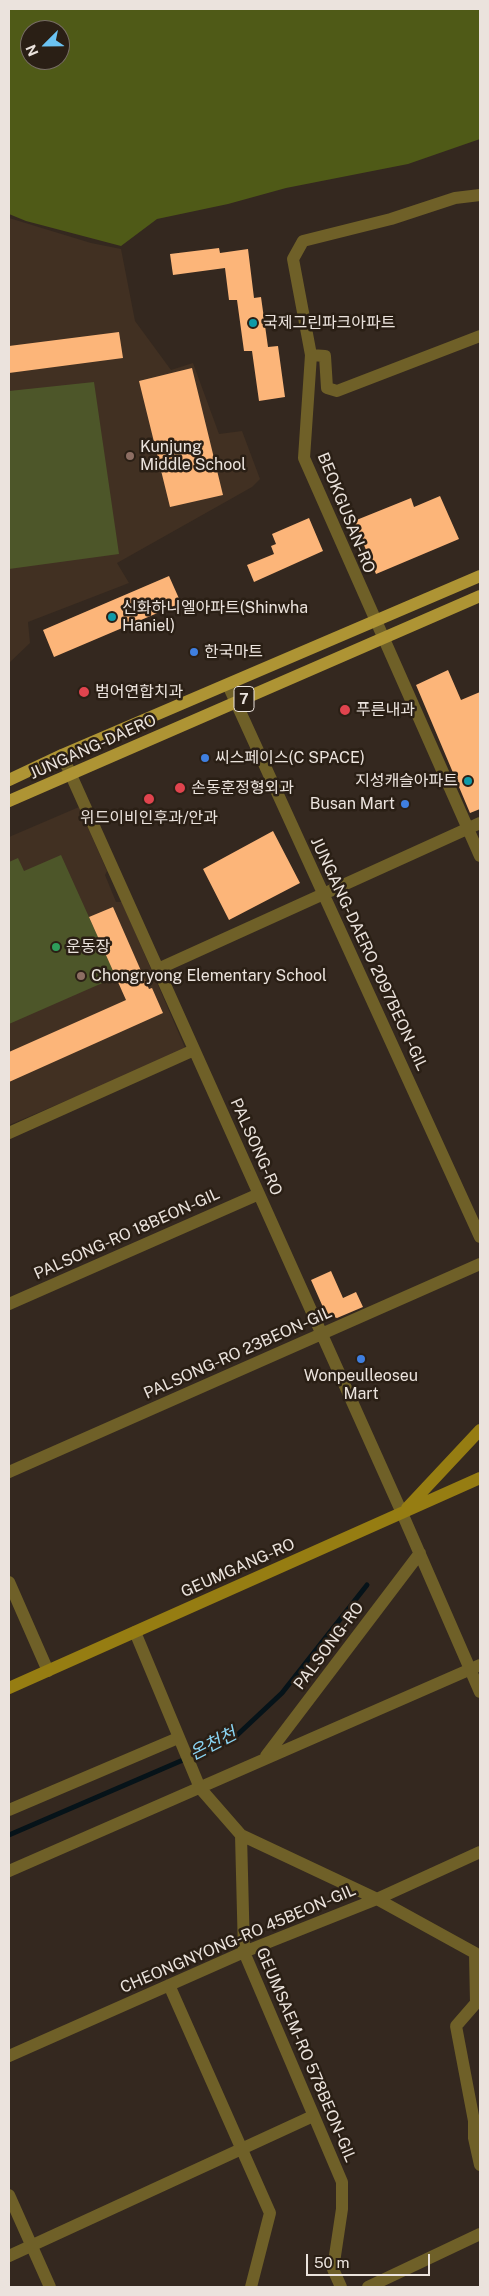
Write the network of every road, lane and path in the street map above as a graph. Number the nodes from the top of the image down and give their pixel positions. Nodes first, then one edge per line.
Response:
1 (480, 195) edge
2 (480, 336) edge
3 (311, 355) junction
4 (480, 576) edge
5 (480, 596) edge
6 (375, 622) junction
7 (382, 639) junction
8 (228, 684) junction
9 (236, 702) junction
10 (62, 755) junction
11 (70, 774) junction
12 (9, 780) edge
13 (9, 801) edge
14 (480, 822) edge
15 (468, 828) junction
16 (480, 856) edge
17 (324, 894) junction
18 (158, 969) junction
19 (194, 1050) junction
20 (9, 1133) edge
21 (259, 1194) junction
22 (480, 1237) edge
23 (480, 1264) edge
24 (9, 1304) edge
25 (322, 1334) junction
26 (480, 1430) edge
27 (9, 1472) edge
28 (480, 1478) edge
29 (402, 1513) junction
30 (420, 1553) junction
31 (9, 1582) edge
32 (135, 1632) junction
33 (475, 1667) edge
34 (48, 1671) junction
35 (9, 1688) edge
36 (480, 1692) edge
37 (179, 1741) junction
38 (265, 1758) junction
39 (200, 1788) junction
40 (9, 1810) edge
41 (241, 1835) junction
42 (480, 1852) edge
43 (9, 1871) edge
44 (377, 1898) junction
45 (244, 1952) junction
46 (169, 1985) junction
47 (9, 2056) edge
48 (313, 2116) junction
49 (242, 2149) junction
50 (480, 2165) edge
51 (9, 2195) edge
52 (480, 2234) edge
53 (32, 2246) junction
54 (9, 2256) edge
55 (50, 2287) edge
56 (251, 2287) edge
57 (342, 2287) edge
58 (368, 2287) edge

1 - 3 street, BEOKGUSAN-RO
2 - 3 street
3 - 6 street, BEOKGUSAN-RO
4 - 6 main road, JUNGANG-DAERO / 7
5 - 7 main road, JUNGANG-DAERO / 7
6 - 7 street
6 - 8 main road, JUNGANG-DAERO / 7
7 - 9 main road, JUNGANG-DAERO / 7
7 - 15 street
8 - 9 street, JUNGANG-DAERO 2097BEON-GIL
8 - 10 main road, JUNGANG-DAERO / 7
9 - 11 main road, JUNGANG-DAERO / 7
9 - 17 street, JUNGANG-DAERO 2097BEON-GIL
10 - 11 street, PALSONG-RO
10 - 12 main road, JUNGANG-DAERO / 7
11 - 13 main road, JUNGANG-DAERO / 7
11 - 18 street, PALSONG-RO
14 - 15 street
15 - 16 street
15 - 17 street
17 - 18 street
17 - 22 street, JUNGANG-DAERO 2097BEON-GIL
18 - 19 street, PALSONG-RO
19 - 20 street
19 - 21 street, PALSONG-RO
21 - 24 street, PALSONG-RO 18BEON-GIL
21 - 25 street, PALSONG-RO
23 - 25 street, PALSONG-RO 23BEON-GIL
25 - 27 street, PALSONG-RO 23BEON-GIL
25 - 29 street, PALSONG-RO
26 - 29 street
28 - 29 street, GEUMGANG-RO
29 - 30 street, PALSONG-RO
29 - 32 street, GEUMGANG-RO
30 - 33 street, PALSONG-RO
30 - 38 street, PALSONG-RO
31 - 34 street
32 - 34 street, GEUMGANG-RO
32 - 37 street
33 - 36 street, PALSONG-RO
33 - 38 street
34 - 35 street, GEUMGANG-RO
37 - 39 street
37 - 40 street
38 - 39 street
39 - 41 street
39 - 43 street
41 - 44 street
41 - 45 street, GEUMSAEM-RO 578BEON-GIL
42 - 44 street, CHEONGNYONG-RO 45BEON-GIL
44 - 45 street, CHEONGNYONG-RO 45BEON-GIL
44 - 50 street
45 - 46 street, CHEONGNYONG-RO 45BEON-GIL
45 - 48 street, GEUMSAEM-RO 578BEON-GIL
46 - 47 street, CHEONGNYONG-RO 45BEON-GIL
46 - 49 street
48 - 49 street
48 - 57 street, GEUMSAEM-RO 578BEON-GIL
49 - 53 street
49 - 56 street
51 - 53 street
52 - 58 street
53 - 54 street
53 - 55 street

